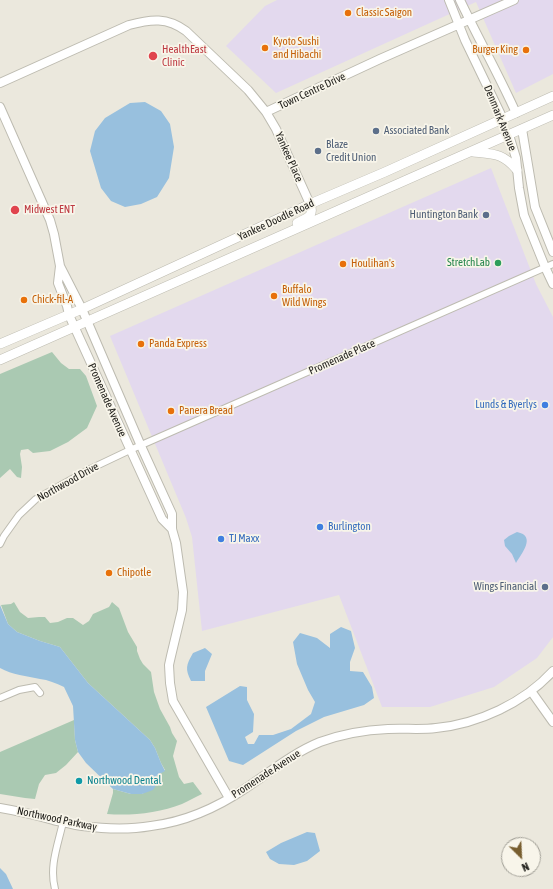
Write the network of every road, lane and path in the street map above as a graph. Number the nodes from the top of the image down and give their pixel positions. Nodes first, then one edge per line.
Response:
1 (448, 0) edge
2 (460, 0) edge
3 (514, 0) edge
4 (469, 20) junction
5 (459, 25) junction
6 (0, 83) edge
7 (553, 96) edge
8 (0, 107) edge
9 (266, 112) junction
10 (516, 113) junction
11 (553, 115) edge
12 (503, 119) junction
13 (522, 129) junction
14 (509, 134) junction
15 (471, 152) junction
16 (517, 170) junction
17 (310, 204) junction
18 (248, 250) junction
19 (553, 252) edge
20 (553, 264) edge
21 (60, 266) junction
22 (545, 267) junction
23 (553, 284) edge
24 (82, 309) junction
25 (69, 314) junction
26 (87, 322) junction
27 (74, 327) junction
28 (0, 344) edge
29 (0, 360) edge
30 (141, 446) junction
31 (130, 450) junction
32 (172, 529) junction
33 (0, 544) edge
34 (553, 671) edge
35 (531, 691) junction
36 (40, 693) dead end
37 (0, 698) edge
38 (553, 722) edge
39 (229, 798) junction
40 (0, 808) edge
41 (63, 822) junction
42 (55, 889) edge

1 - 5 street, Denmark Avenue
2 - 4 street, Denmark Avenue
3 - 4 street, Town Centre Drive
4 - 5 street, Town Centre Drive
4 - 10 street, Denmark Avenue
5 - 9 street, Town Centre Drive
5 - 12 street, Denmark Avenue
6 - 9 street, Town Centre Drive
7 - 10 main road, Yankee Doodle Road
8 - 21 street, Promenade Avenue
9 - 17 street, Yankee Place
10 - 12 main road, Yankee Doodle Road
10 - 13 main road, Denmark Avenue
11 - 13 main road, Yankee Doodle Road
12 - 14 main road, Denmark Avenue
12 - 17 main road, Yankee Doodle Road
13 - 14 main road, Yankee Doodle Road
13 - 19 street, Denmark Avenue
14 - 15 main road, Yankee Doodle Road
14 - 16 street, Denmark Avenue
15 - 16 main road
15 - 18 main road, Yankee Doodle Road
16 - 22 street, Denmark Avenue
17 - 18 main road
17 - 24 main road, Yankee Doodle Road
18 - 26 main road, Yankee Doodle Road
20 - 22 street, Promenade Place
21 - 24 street, Promenade Avenue
21 - 25 street, Promenade Avenue
22 - 23 street, Denmark Avenue
22 - 30 street, Promenade Place
24 - 25 main road, Yankee Doodle Road
24 - 26 street, Promenade Avenue
25 - 27 street, Promenade Avenue
25 - 28 main road, Yankee Doodle Road
26 - 27 main road, Yankee Doodle Road
26 - 30 street, Promenade Avenue
27 - 29 main road, Yankee Doodle Road
27 - 31 street, Promenade Avenue
30 - 31 street, Promenade Place
30 - 32 street, Promenade Avenue
31 - 32 street, Promenade Avenue
31 - 33 street, Northwood Drive
32 - 39 street, Promenade Avenue
34 - 35 street
35 - 38 street
35 - 39 street, Promenade Avenue
36 - 37 street
39 - 41 street, Northwood Parkway
40 - 41 street, Northwood Parkway
41 - 42 street

